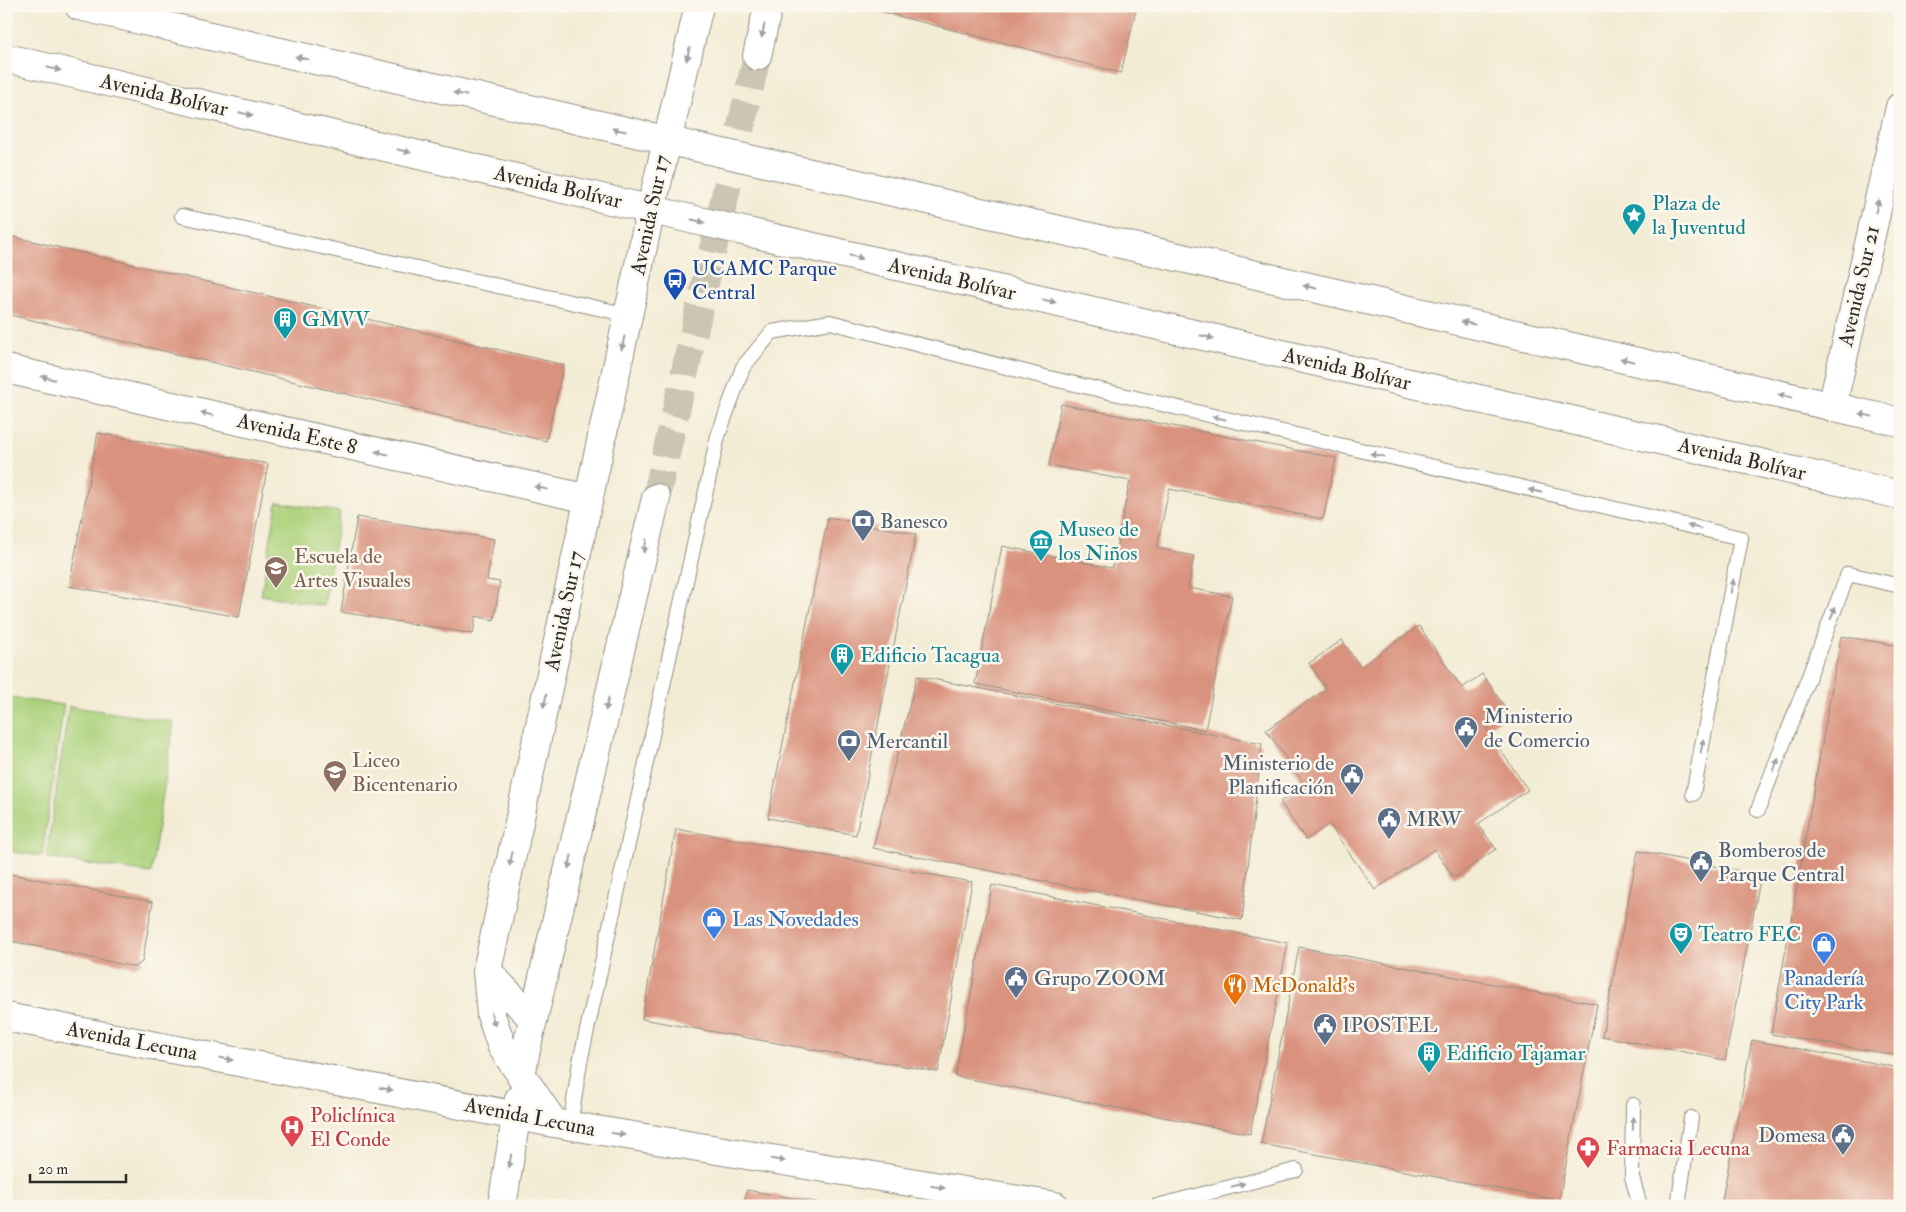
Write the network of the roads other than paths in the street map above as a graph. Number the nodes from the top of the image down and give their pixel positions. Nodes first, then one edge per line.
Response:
1 (79, 6) edge
2 (699, 6) edge
3 (768, 6) edge
4 (757, 56) tunnel mouth
5 (6, 58) edge
6 (1900, 107) edge
7 (666, 140) junction
8 (651, 209) junction
9 (182, 216) dead end
10 (629, 315) junction
11 (6, 369) edge
12 (1832, 407) junction
13 (1900, 422) edge
14 (1900, 495) edge
15 (656, 498) tunnel mouth
16 (588, 499) junction
17 (1900, 586) edge
18 (1692, 794) dead end
19 (1758, 810) dead end
20 (486, 971) junction
21 (6, 1017) edge
22 (533, 1019) junction
23 (521, 1077) junction
24 (1633, 1105) dead end
25 (517, 1116) junction
26 (1692, 1118) dead end
27 (562, 1124) junction
28 (1296, 1170) dead end
29 (502, 1206) edge
30 (1055, 1206) edge
31 (1157, 1206) edge
32 (1640, 1206) edge
33 (1678, 1206) edge

7 -> 1 main road
2 -> 7 main road, Avenida Sur 17
3 -> 4 main road
5 -> 8 main road, Avenida Bolívar
12 -> 6 main road, Avenida Sur 21
7 - 8 main road, Avenida Sur 17
12 -> 7 main road
8 - 10 main road, Avenida Sur 17
8 -> 14 main road, Avenida Bolívar
9 - 10 lane
10 -> 16 main road, Avenida Sur 17
16 -> 11 main road, Avenida Este 8
13 -> 12 main road
15 -> 22 main road
16 -> 20 main road, Avenida Sur 17
19 -> 17 lane
18 -> 27 lane
20 - 22 main road
20 -> 23 main road, Avenida Sur 17
21 -> 25 main road, Avenida Lecuna
22 - 23 main road
23 - 25 main road
23 - 27 main road, Avenida Sur 17
32 -> 24 lane
25 - 27 main road, Avenida Lecuna
25 -> 29 main road
26 - 33 lane
27 -> 30 main road, Avenida Lecuna
31 -> 28 lane

